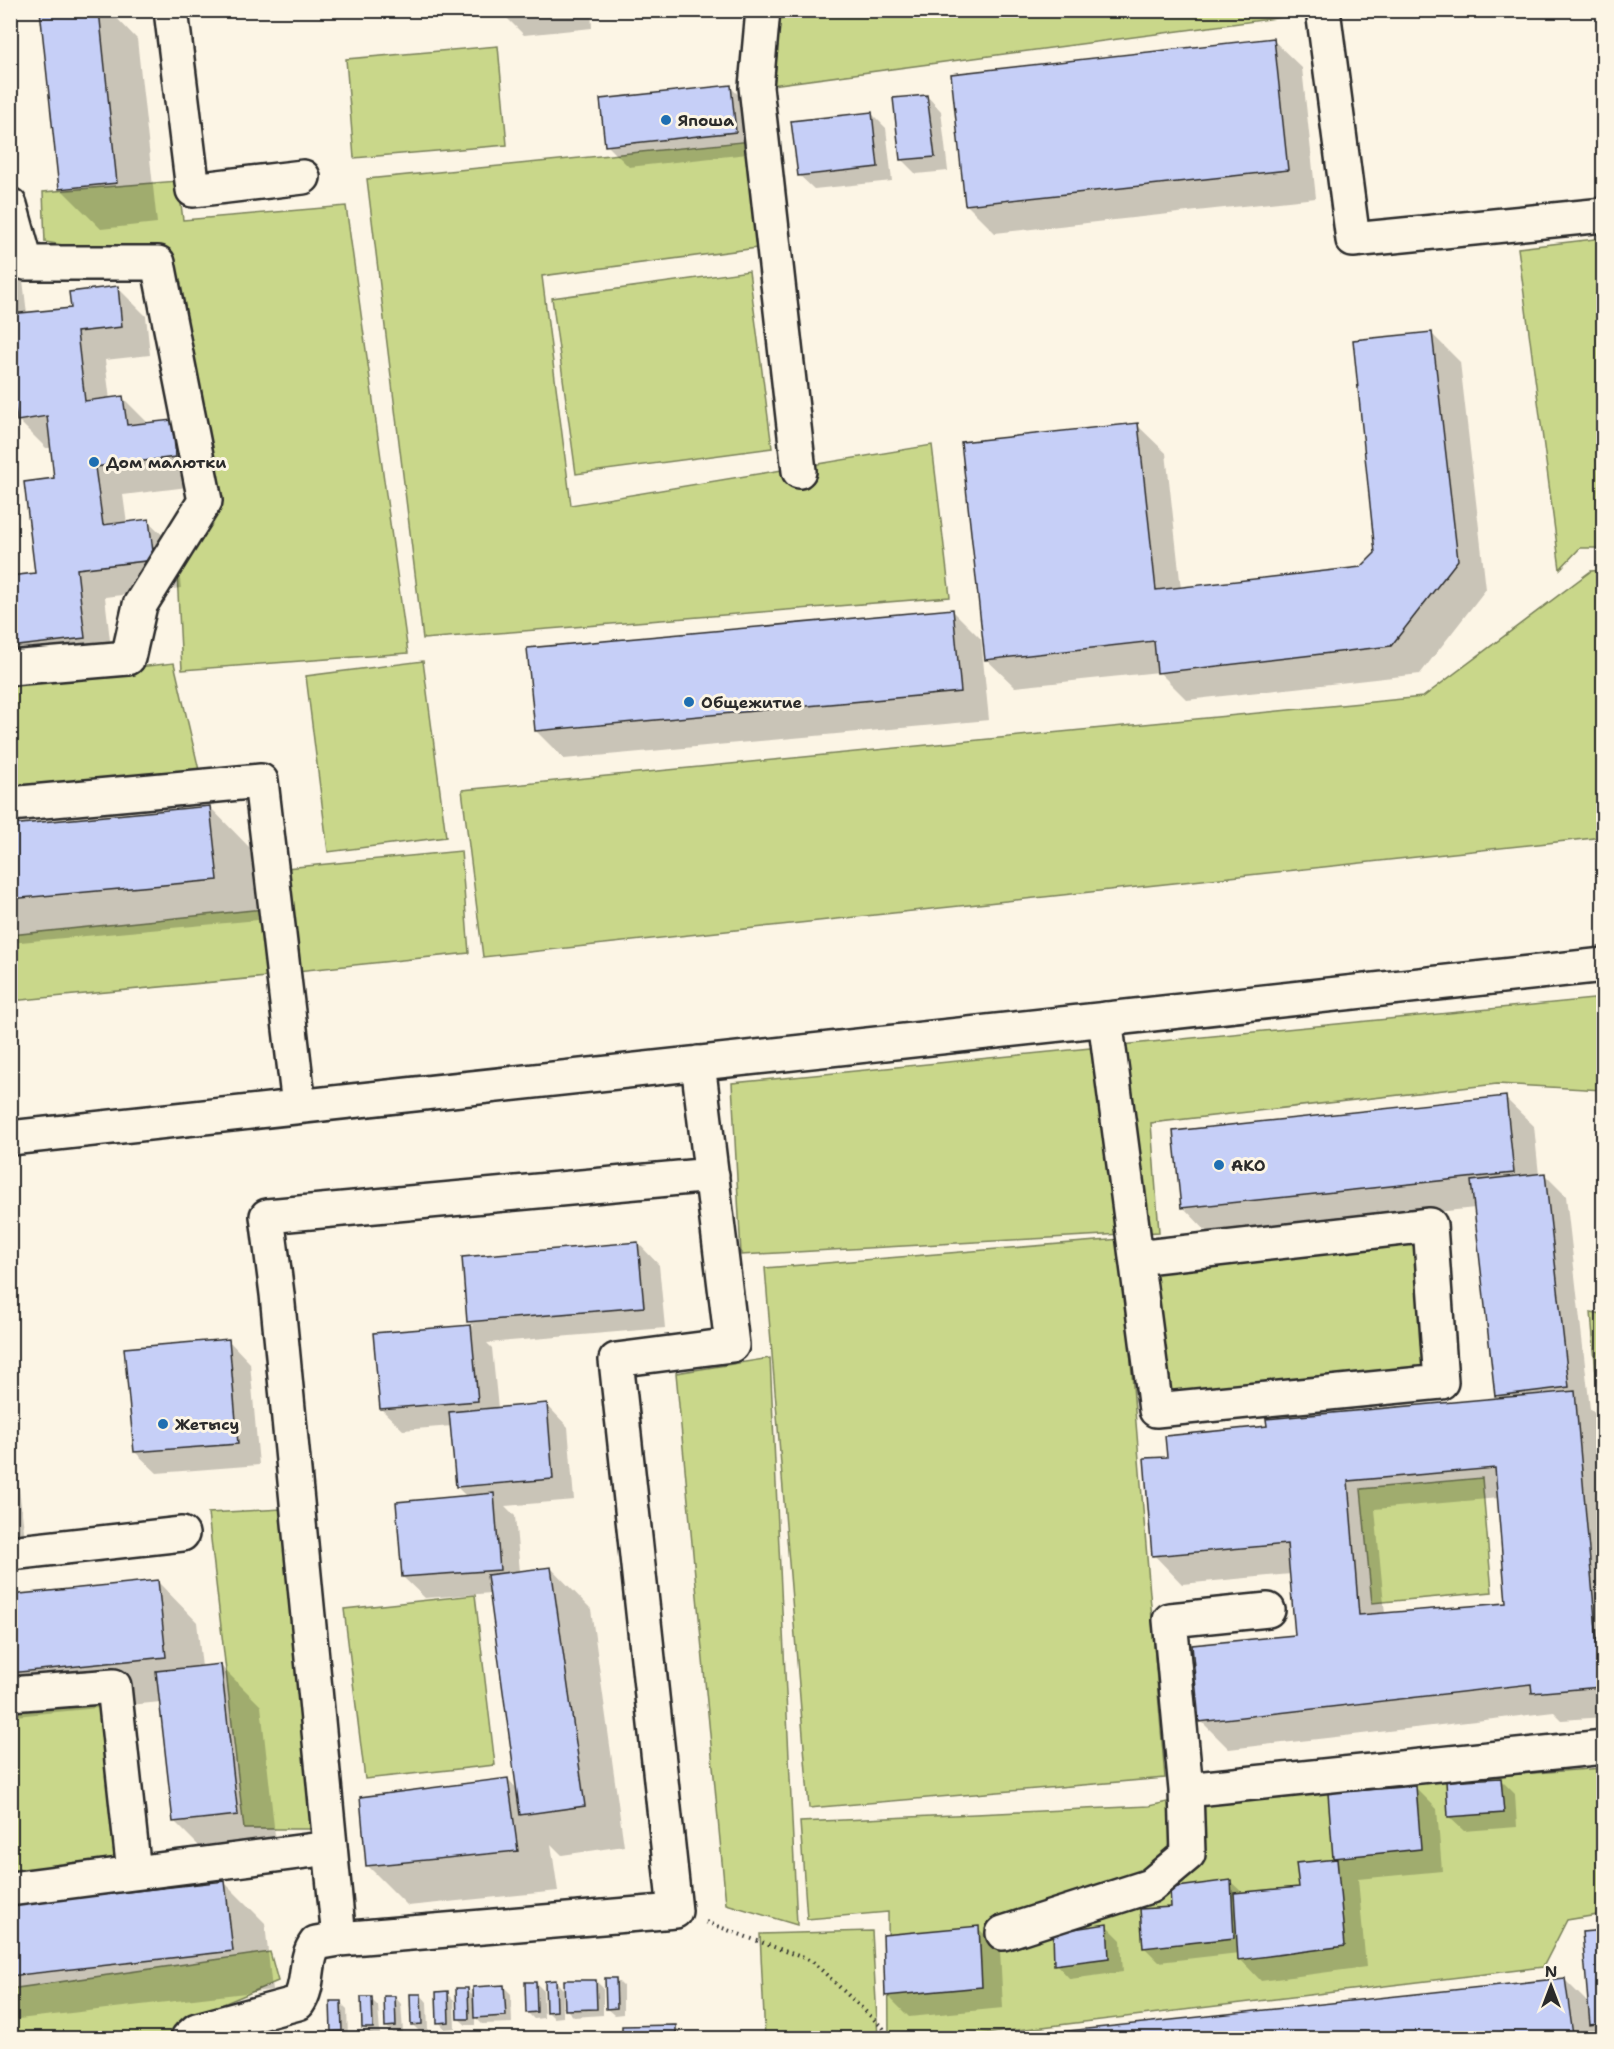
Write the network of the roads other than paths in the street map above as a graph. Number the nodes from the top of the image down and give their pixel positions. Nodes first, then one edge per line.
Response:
1 (171, 10) edge
2 (763, 10) edge
3 (1323, 10) edge
4 (303, 177) dead end
5 (10, 205) edge
6 (1604, 215) edge
7 (799, 471) dead end
8 (10, 668) edge
9 (10, 804) edge
10 (1604, 965) edge
11 (1105, 1019) junction
12 (698, 1063) junction
13 (299, 1106) junction
14 (10, 1138) edge
15 (712, 1175) junction
16 (1136, 1258) junction
17 (182, 1534) dead end
18 (10, 1553) edge
19 (1268, 1610) dead end
20 (10, 1694) edge
21 (1604, 1747) edge
22 (1186, 1790) junction
23 (330, 1848) junction
24 (134, 1873) junction
25 (10, 1889) edge
26 (1003, 1934) dead end
27 (339, 1939) junction
28 (188, 2038) edge

1 - 4 street
2 - 7 street
3 - 6 street
5 - 8 street
9 - 13 street
10 - 11 street
11 - 12 street
11 - 16 street
12 - 13 street
12 - 15 street
13 - 14 street
15 - 23 street
15 - 27 street
16 - 16 street
17 - 18 street
19 - 22 street
20 - 24 street
21 - 22 street
22 - 26 street
23 - 24 street
23 - 27 street
24 - 25 street
27 - 28 street

